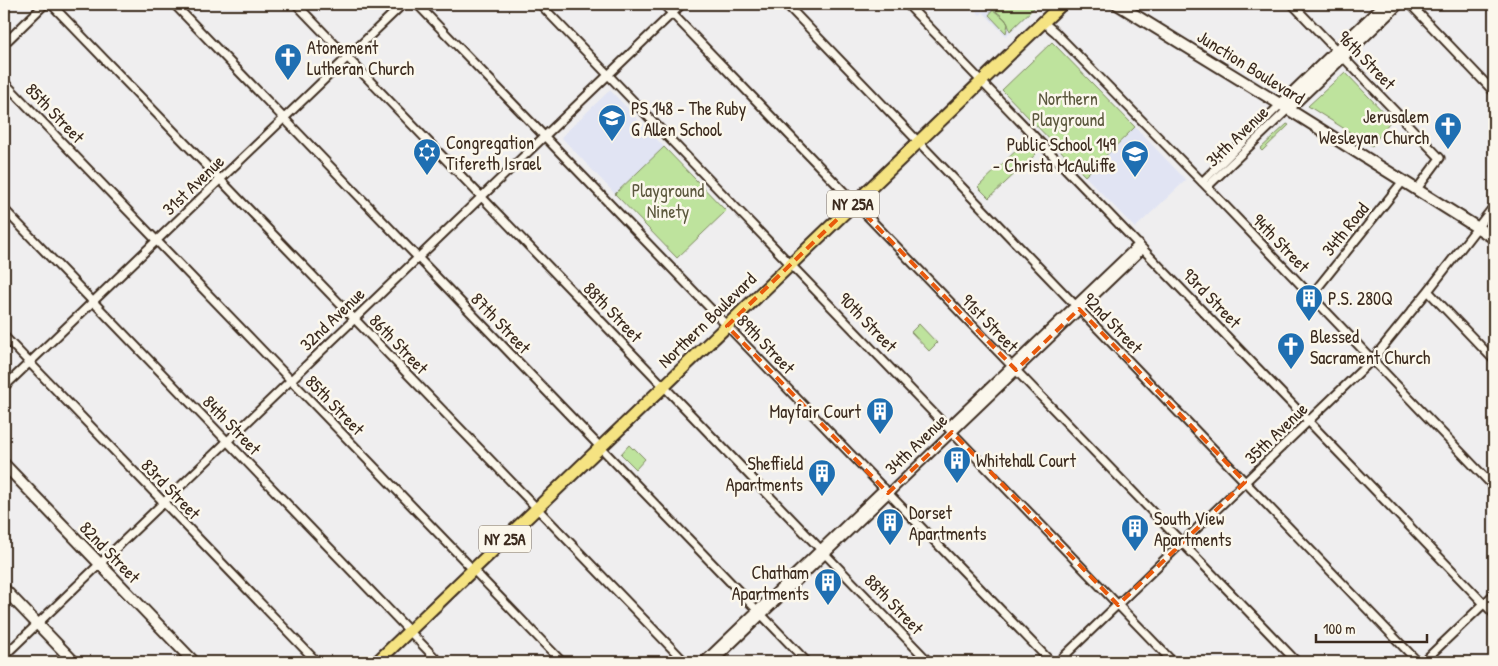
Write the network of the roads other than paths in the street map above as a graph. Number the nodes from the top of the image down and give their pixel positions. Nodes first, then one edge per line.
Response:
1 (45, 4) edge
2 (51, 4) edge
3 (174, 4) edge
4 (296, 4) edge
5 (402, 4) edge
6 (417, 4) edge
7 (540, 4) edge
8 (663, 4) edge
9 (682, 4) edge
10 (786, 4) edge
11 (907, 4) edge
12 (1062, 4) edge
13 (1117, 4) edge
14 (1292, 4) edge
15 (1385, 4) edge
16 (1398, 4) edge
17 (1410, 4) edge
18 (672, 13) junction
19 (1043, 22) junction
20 (4, 44) edge
21 (1340, 53) junction
22 (347, 57) junction
23 (608, 74) junction
24 (982, 81) junction
25 (4, 82) edge
26 (1494, 92) edge
27 (1285, 107) junction
28 (284, 118) junction
29 (544, 136) junction
30 (918, 142) junction
31 (220, 179) junction
32 (1403, 181) junction
33 (1204, 185) junction
34 (1417, 189) junction
35 (481, 197) junction
36 (854, 203) junction
37 (1494, 206) edge
38 (4, 209) edge
39 (1478, 228) junction
40 (1494, 238) edge
41 (156, 240) junction
42 (1141, 246) junction
43 (418, 258) junction
44 (791, 264) junction
45 (1428, 291) junction
46 (1311, 296) junction
47 (93, 302) junction
48 (1077, 307) junction
49 (354, 319) junction
50 (727, 326) junction
51 (4, 336) edge
52 (1372, 360) junction
53 (1494, 360) edge
54 (29, 363) junction
55 (1014, 368) junction
56 (291, 380) junction
57 (4, 387) edge
58 (664, 387) junction
59 (1309, 421) junction
60 (950, 429) junction
61 (227, 441) junction
62 (600, 448) junction
63 (4, 464) edge
64 (1245, 482) junction
65 (1494, 487) edge
66 (886, 491) junction
67 (163, 502) junction
68 (537, 509) junction
69 (1182, 543) junction
70 (823, 551) junction
71 (100, 564) junction
72 (473, 570) junction
73 (4, 589) edge
74 (1494, 594) edge
75 (1484, 604) junction
76 (1118, 605) junction
77 (760, 613) junction
78 (1494, 614) edge
79 (38, 624) junction
80 (409, 632) junction
81 (4, 656) edge
82 (74, 662) edge
83 (194, 662) edge
84 (317, 662) edge
85 (377, 662) edge
86 (439, 662) edge
87 (562, 662) edge
88 (685, 662) edge
89 (703, 662) edge
90 (713, 662) edge
91 (807, 662) edge
92 (929, 662) edge
93 (1051, 662) edge
94 (1058, 662) edge
95 (1173, 662) edge
96 (1296, 662) edge
97 (1418, 662) edge
98 (1423, 662) edge

1 - 20 street
2 - 31 street, 86th Street
3 - 28 street, 87th Street
4 - 22 street, 88th Street
5 - 22 street, 31st Avenue
6 - 29 street, 89th Street
7 - 23 street, 90th Street
8 - 18 street, 91st Street
9 - 18 street, 32nd Avenue
10 - 30 street, 92nd Street
11 - 24 street, 93rd Street
12 - 19 main road, Northern Boulevard / NY 25A
13 - 27 street, Junction Boulevard
14 - 21 street, 96th Street
15 - 21 street, 34th Avenue
16 - 21 street, 34th Avenue
17 - 26 street
18 - 23 street, 32nd Avenue
18 - 36 street, 91st Street
19 - 24 main road, Northern Boulevard / NY 25A
19 - 33 street, 94th Street
21 - 27 street, 34th Avenue
21 - 34 street, 96th Street
22 - 28 street, 31st Avenue
22 - 35 street, 88th Street
23 - 29 street, 32nd Avenue
23 - 44 street, 90th Street
24 - 30 main road, Northern Boulevard / NY 25A
24 - 42 street, 93rd Street
25 - 41 street, 85th Street
27 - 32 street, Junction Boulevard
27 - 33 street, 34th Avenue
28 - 31 street, 31st Avenue
28 - 43 street, 87th Street
29 - 35 street, 32nd Avenue
29 - 50 street, 89th Street
30 - 36 main road, Northern Boulevard / NY 25A
30 - 48 street, 92nd Street
31 - 41 street, 31st Avenue
31 - 49 street, 86th Street
32 - 34 street, Junction Boulevard
32 - 46 street, 34th Road
33 - 46 street, 94th Street
34 - 39 street, Junction Boulevard
35 - 43 street, 32nd Avenue
35 - 58 street, 88th Street
36 - 44 main road, Northern Boulevard / NY 25A
36 - 55 street, 91st Street
37 - 39 street, 35th Avenue
38 - 47 street, 84th Street
39 - 40 street, Junction Boulevard
39 - 45 street, 35th Avenue
41 - 47 street, 31st Avenue
41 - 56 street, 85th Street
42 - 48 street, 34th Avenue
42 - 59 street, 93rd Street
43 - 49 street, 32nd Avenue
43 - 62 street, 87th Street
44 - 50 main road, Northern Boulevard / NY 25A
44 - 60 street, 90th Street
45 - 52 street, 35th Avenue
45 - 53 street
46 - 52 street, 94th Street
47 - 54 street, 31st Avenue
47 - 61 street, 84th Street
48 - 55 street, 34th Avenue
48 - 64 street, 92nd Street
49 - 56 street, 32nd Avenue
49 - 68 street, 86th Street
50 - 58 main road, Northern Boulevard / NY 25A
50 - 66 street, 89th Street
51 - 54 street, 83rd Street
52 - 59 street, 35th Avenue
52 - 65 street, 94th Street
54 - 57 street, 31st Avenue
54 - 67 street, 83rd Street
55 - 60 street, 34th Avenue
55 - 69 street, 91st Street
56 - 61 street, 32nd Avenue
56 - 72 street, 85th Street
58 - 62 main road, Northern Boulevard / NY 25A
58 - 70 street, 88th Street
59 - 64 street, 35th Avenue
59 - 75 street, 93rd Street
60 - 66 street, 34th Avenue
60 - 76 street, 90th Street
61 - 67 street, 32nd Avenue
61 - 80 street, 84th Street
62 - 68 main road, Northern Boulevard / NY 25A
62 - 77 street, 87th Street
63 - 71 street, 82nd Street
64 - 69 street, 35th Avenue
64 - 97 street, 92nd Street
66 - 70 street, 34th Avenue
66 - 93 street, 89th Street
67 - 71 street, 32nd Avenue
67 - 84 street, 83rd Street
68 - 72 main road, Northern Boulevard / NY 25A
68 - 88 street, 86th Street
69 - 76 street, 35th Avenue
69 - 96 street, 91st Street
70 - 77 street, 34th Avenue
70 - 92 street, 88th Street
71 - 79 street, 32nd Avenue
71 - 83 street, 82nd Street
72 - 80 main road, Northern Boulevard / NY 25A
72 - 87 street, 85th Street
73 - 79 street
74 - 75 street
75 - 78 street, 93rd Street
75 - 98 street
76 - 94 street, 35th Avenue
76 - 95 street, 90th Street
77 - 89 street, 34th Avenue
77 - 90 street, 34th Avenue
77 - 91 street, 87th Street
79 - 81 street, 32nd Avenue
79 - 82 street
80 - 85 main road, Northern Boulevard / NY 25A
80 - 86 street, 84th Street

